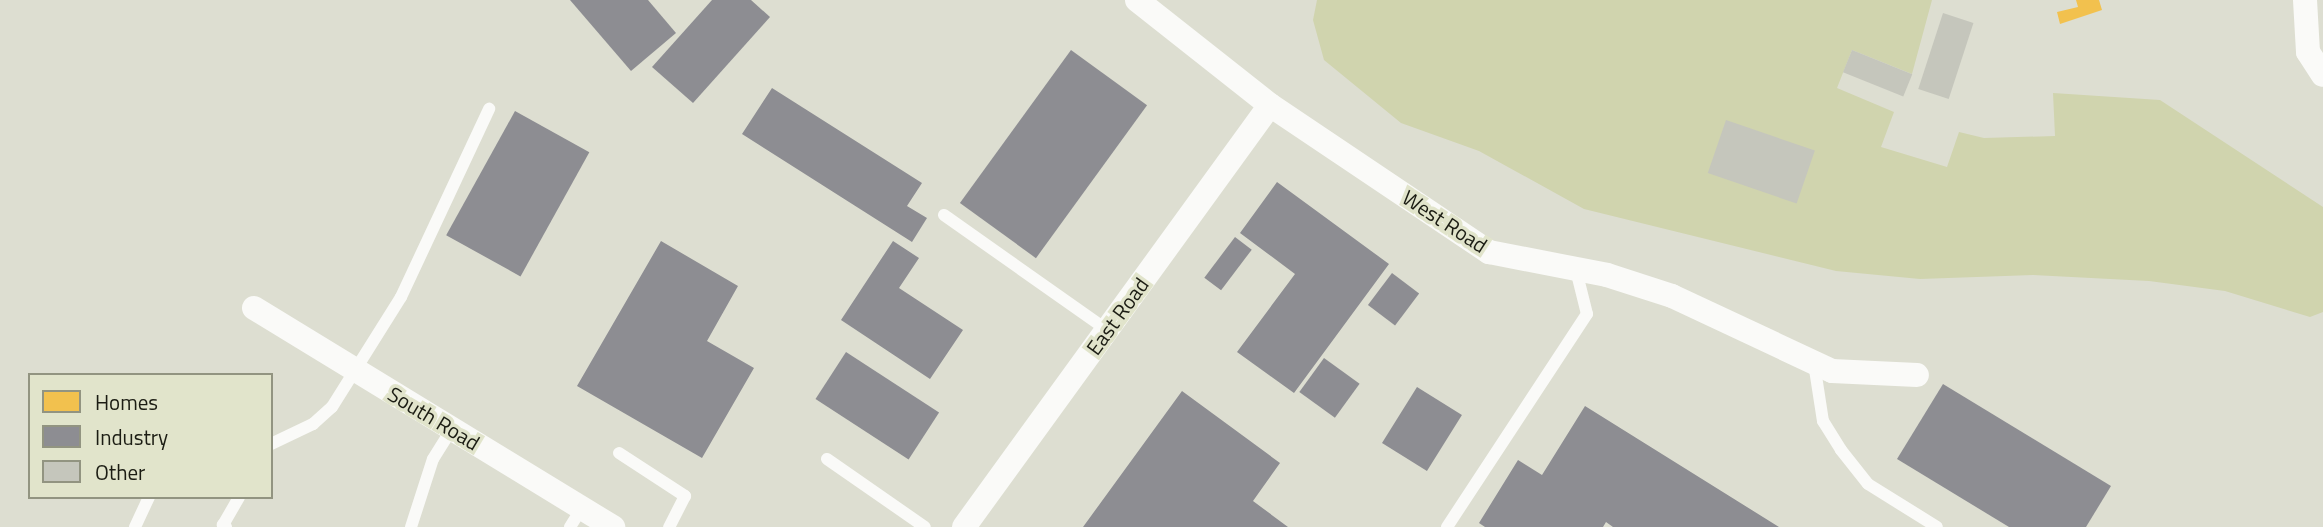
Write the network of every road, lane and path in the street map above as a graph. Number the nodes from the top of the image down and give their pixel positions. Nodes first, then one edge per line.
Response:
1 (1137, 0) edge
2 (2305, 0) edge
3 (2323, 75) edge
4 (1270, 104) junction
5 (489, 109) dead end
6 (944, 215) dead end
7 (1576, 270) junction
8 (254, 308) dead end
9 (1107, 330) junction
10 (1814, 363) junction
11 (355, 370) junction
12 (1917, 375) dead end
13 (452, 429) junction
14 (273, 443) edge
15 (619, 453) dead end
16 (827, 459) dead end
17 (148, 499) edge
18 (238, 499) edge
19 (576, 517) edge
20 (135, 527) edge
21 (226, 527) edge
22 (411, 527) edge
23 (613, 527) edge
24 (669, 527) edge
25 (925, 527) edge
26 (964, 527) edge
27 (1447, 527) edge
28 (1937, 527) edge

1 - 4 street, West Road
2 - 3 street
4 - 7 street, West Road
4 - 9 street, East Road
5 - 11 lane
6 - 9 lane
7 - 10 street, West Road
7 - 27 lane
8 - 11 street, South Road
9 - 26 street, East Road
10 - 12 street, West Road
10 - 28 lane
11 - 13 street, South Road
11 - 14 lane
13 - 19 street, South Road
13 - 22 lane
15 - 24 lane
16 - 25 lane
17 - 20 lane
18 - 21 lane
19 - 23 street, South Road

